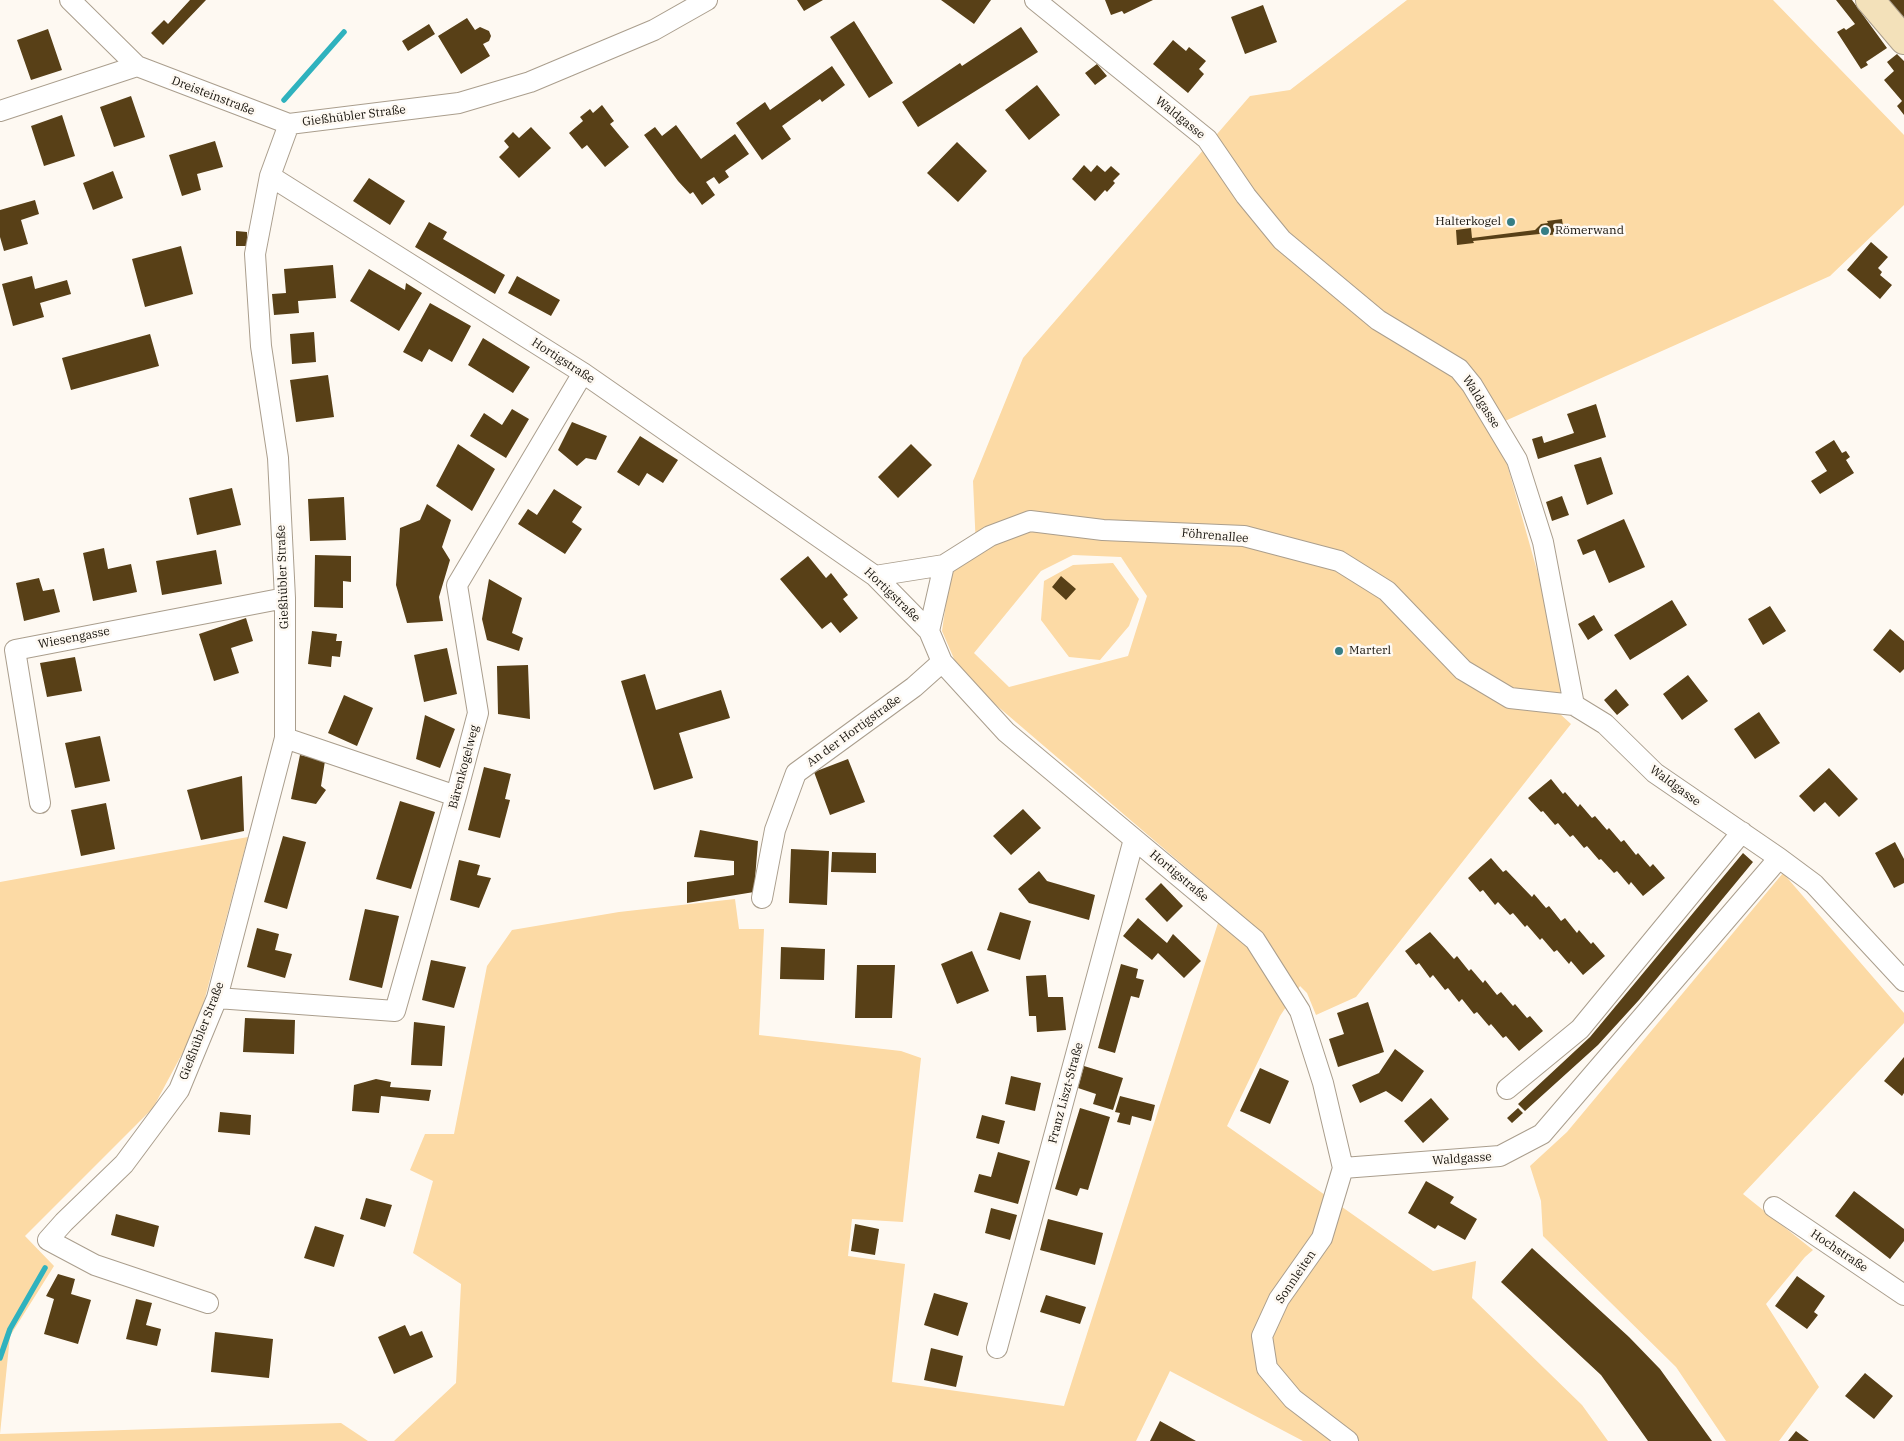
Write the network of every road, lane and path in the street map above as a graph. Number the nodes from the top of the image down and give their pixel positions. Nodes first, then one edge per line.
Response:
1 (70, 0) edge
2 (708, 0) edge
3 (1037, 0) edge
4 (1870, 0) edge
5 (1904, 40) edge
6 (137, 66) junction
7 (0, 111) edge
8 (288, 124) junction
9 (270, 176) junction
10 (583, 373) junction
11 (944, 565) junction
12 (875, 576) junction
13 (284, 598) junction
14 (928, 631) junction
15 (942, 662) junction
16 (1574, 705) junction
17 (285, 738) junction
18 (456, 796) junction
19 (40, 803) dead end
20 (1742, 832) junction
21 (1134, 839) junction
22 (1779, 858) junction
23 (762, 898) dead end
24 (1904, 981) edge
25 (217, 998) junction
26 (1507, 1089) dead end
27 (1343, 1168) junction
28 (1774, 1208) dead end
29 (1904, 1294) edge
30 (208, 1303) dead end
31 (997, 1348) dead end
32 (1348, 1441) edge

1 - 6 street, Dreisteinstraße
2 - 8 street, Gießhübler Straße
3 - 16 street, Waldgasse
4 - 5 main road
6 - 7 street
6 - 8 street, Dreisteinstraße
8 - 9 street, Gießhübler Straße
9 - 10 street, Hortigstraße
9 - 13 street, Gießhübler Straße
10 - 12 street, Hortigstraße
10 - 18 street, Bärenkogelweg
11 - 12 street, Föhrenallee
11 - 14 street
11 - 16 street, Föhrenallee
12 - 14 street, Hortigstraße
13 - 17 street, Gießhübler Straße
13 - 19 street, Wiesengasse
14 - 15 street, Hortigstraße
15 - 21 street, Hortigstraße
15 - 23 street, An der Hortigstraße
16 - 20 street, Waldgasse
17 - 18 street
17 - 25 street, Gießhübler Straße
18 - 25 street, Bärenkogelweg
20 - 22 street, Waldgasse
20 - 26 street
21 - 27 street, Hortigstraße
21 - 31 street, Franz Liszt-Straße
22 - 24 street, Waldgasse
22 - 27 street, Waldgasse
25 - 30 street, Gießhübler Straße
27 - 32 street, Sonnleiten
28 - 29 street, Hochstraße

